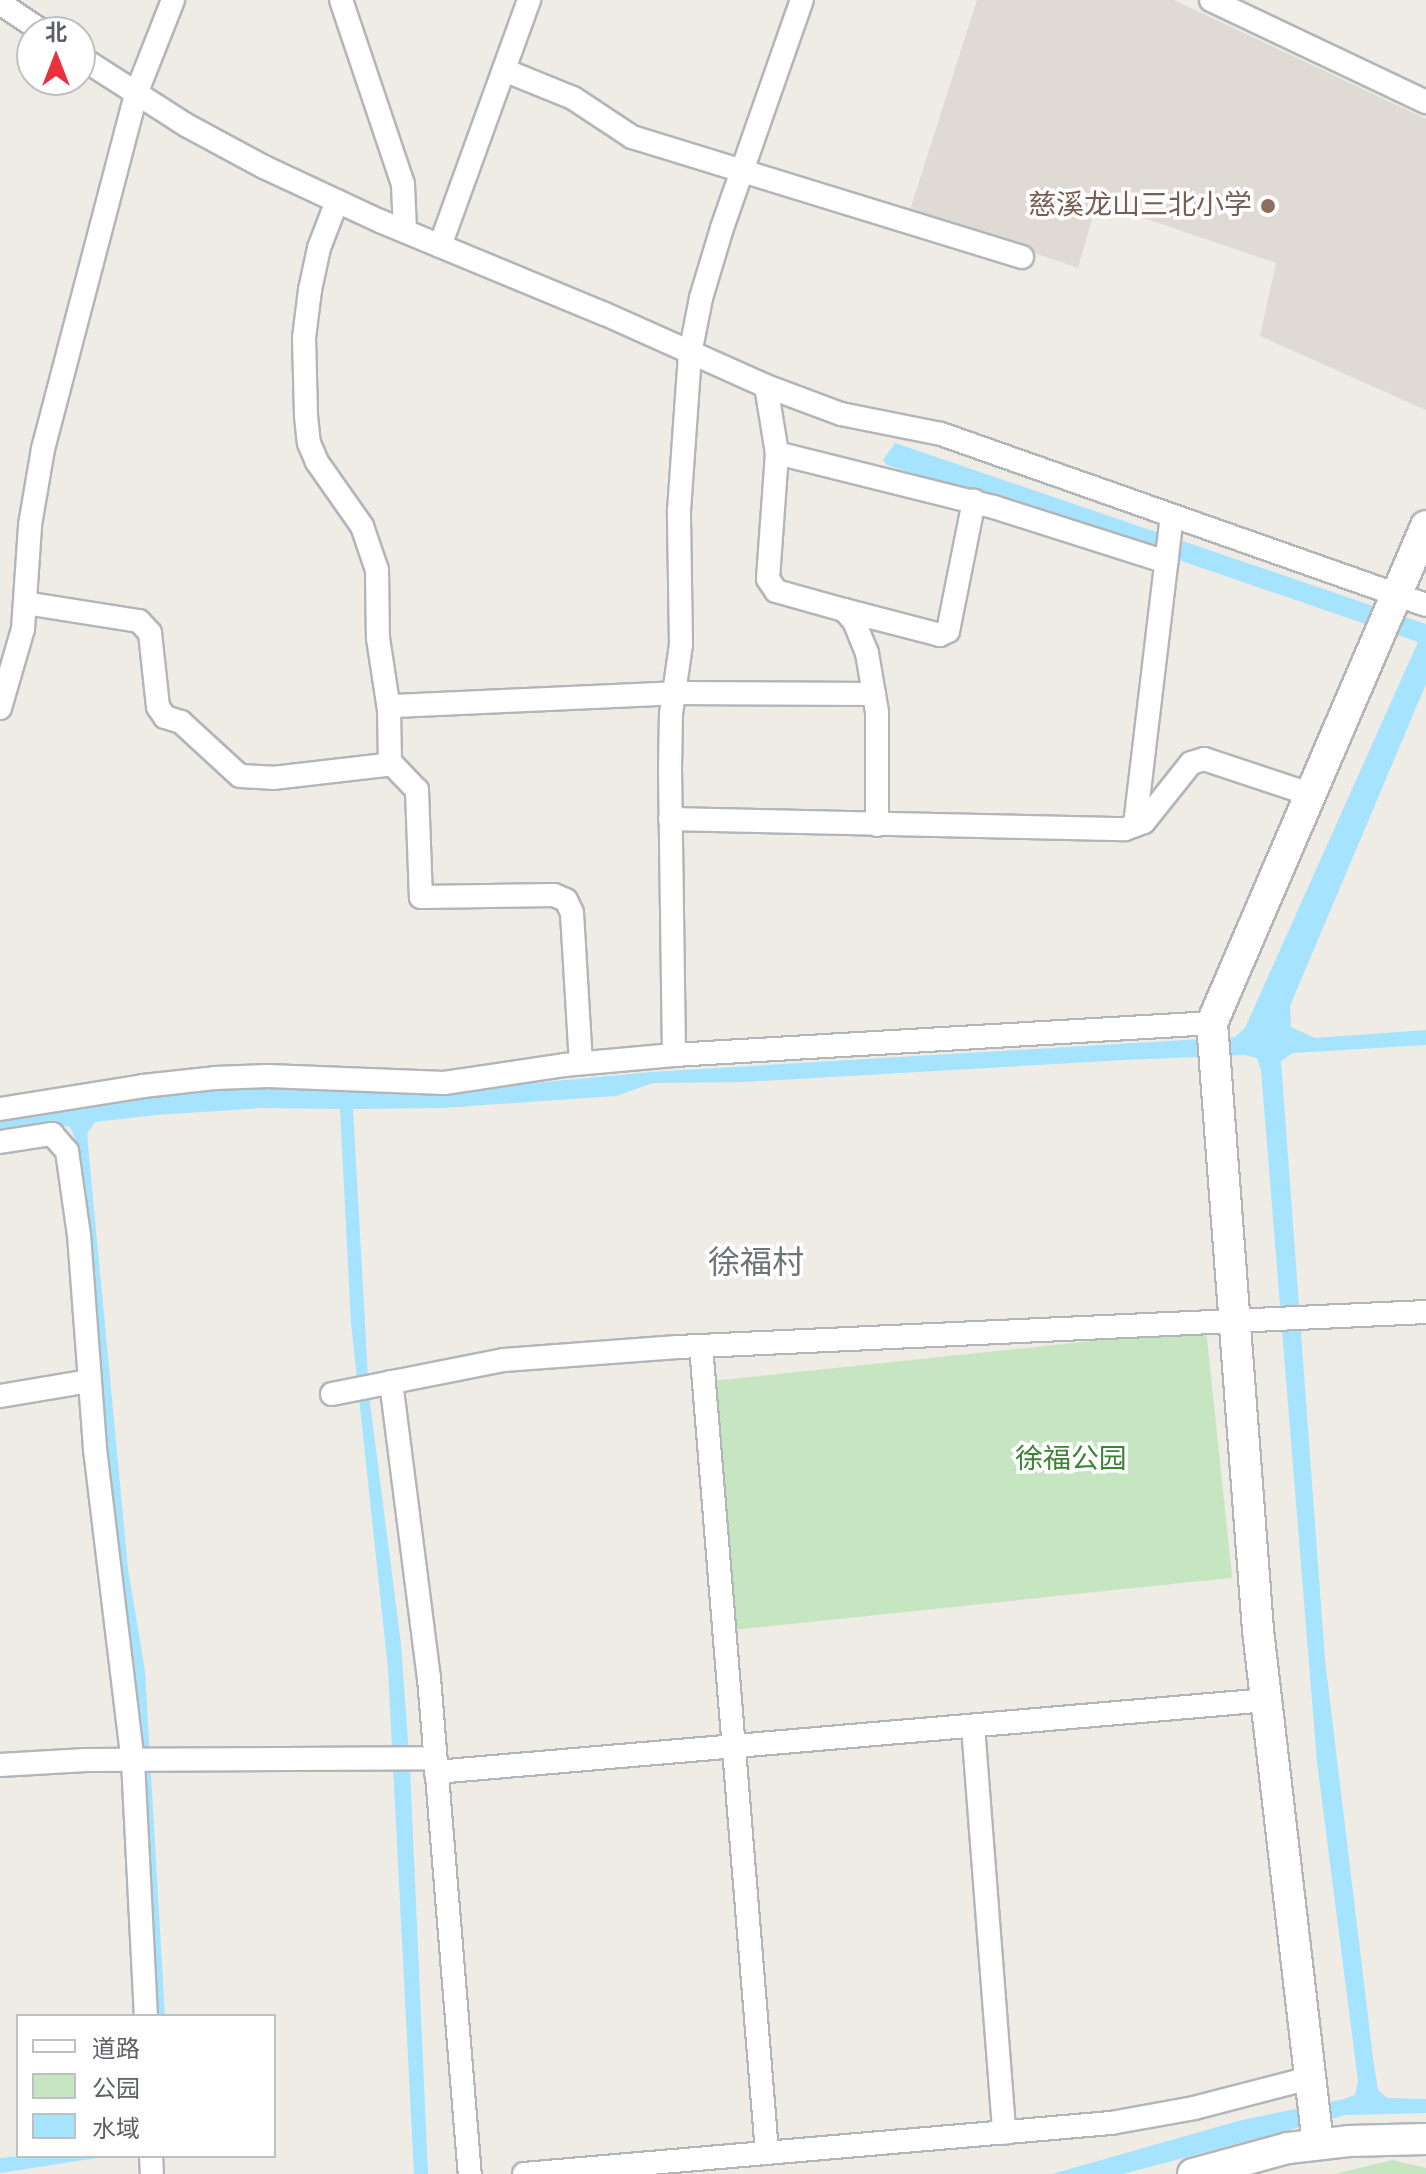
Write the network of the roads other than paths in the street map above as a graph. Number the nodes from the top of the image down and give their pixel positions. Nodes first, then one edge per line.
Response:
1 (173, 0) edge
2 (341, 0) edge
3 (802, 0) edge
4 (1211, 0) edge
5 (522, 2) edge
6 (0, 3) edge
7 (19, 16) edge
8 (96, 68) edge
9 (504, 70) junction
10 (136, 94) junction
11 (1426, 102) edge
12 (742, 171) junction
13 (337, 201) junction
14 (405, 231) junction
15 (440, 246) junction
16 (1022, 257) dead end
17 (690, 354) junction
18 (766, 386) junction
19 (777, 453) junction
20 (974, 501) junction
21 (1172, 516) junction
22 (1426, 526) edge
23 (1166, 562) junction
24 (1395, 595) junction
25 (25, 603) junction
26 (1426, 605) edge
27 (844, 610) junction
28 (675, 693) junction
29 (874, 694) junction
30 (0, 708) edge
31 (389, 710) junction
32 (390, 762) junction
33 (1309, 794) junction
34 (670, 819) junction
35 (877, 825) junction
36 (1135, 825) junction
37 (1212, 1023) junction
38 (674, 1055) junction
39 (581, 1063) junction
40 (0, 1109) edge
41 (0, 1142) edge
42 (1426, 1312) edge
43 (1235, 1321) junction
44 (701, 1346) junction
45 (90, 1381) junction
46 (391, 1382) junction
47 (332, 1394) dead end
48 (0, 1396) edge
49 (1267, 1700) junction
50 (973, 1726) junction
51 (733, 1748) junction
52 (133, 1761) junction
53 (0, 1765) edge
54 (436, 1765) junction
55 (146, 2014) edge
56 (1310, 2078) junction
57 (1004, 2133) junction
58 (1426, 2139) edge
59 (1318, 2144) junction
60 (767, 2153) junction
61 (470, 2174) edge
62 (524, 2174) edge
63 (1193, 2174) edge

1 - 10 street
2 - 14 street
3 - 12 street
4 - 11 street
5 - 9 street
6 - 7 street
8 - 10 street
9 - 12 street
9 - 15 street
10 - 13 street
10 - 25 street
12 - 16 street
12 - 17 street
13 - 14 street
13 - 31 street
14 - 15 street
15 - 17 street
17 - 18 street
17 - 28 street
18 - 19 street
18 - 21 street
19 - 20 street
19 - 27 street
20 - 23 street
20 - 27 street
21 - 23 street
21 - 24 street
22 - 24 street
23 - 36 street
24 - 26 street
24 - 33 street
25 - 30 street
25 - 32 street
27 - 29 street
28 - 29 street
28 - 31 street
28 - 34 street
29 - 35 street
31 - 32 street
32 - 39 street
33 - 36 street
33 - 37 street
34 - 35 street
34 - 38 street
35 - 36 street
37 - 38 street
37 - 43 street
38 - 39 street
39 - 40 street
41 - 45 street
42 - 43 street
43 - 44 street
43 - 49 street
44 - 46 street
44 - 51 street
45 - 48 street
45 - 52 street
46 - 47 street
46 - 54 street
49 - 50 street
49 - 56 street
50 - 51 street
50 - 57 street
51 - 54 street
51 - 60 street
52 - 53 street
52 - 54 street
52 - 55 street
54 - 61 street
56 - 57 street
56 - 59 street
57 - 60 street
58 - 59 street
59 - 63 street
60 - 62 street

